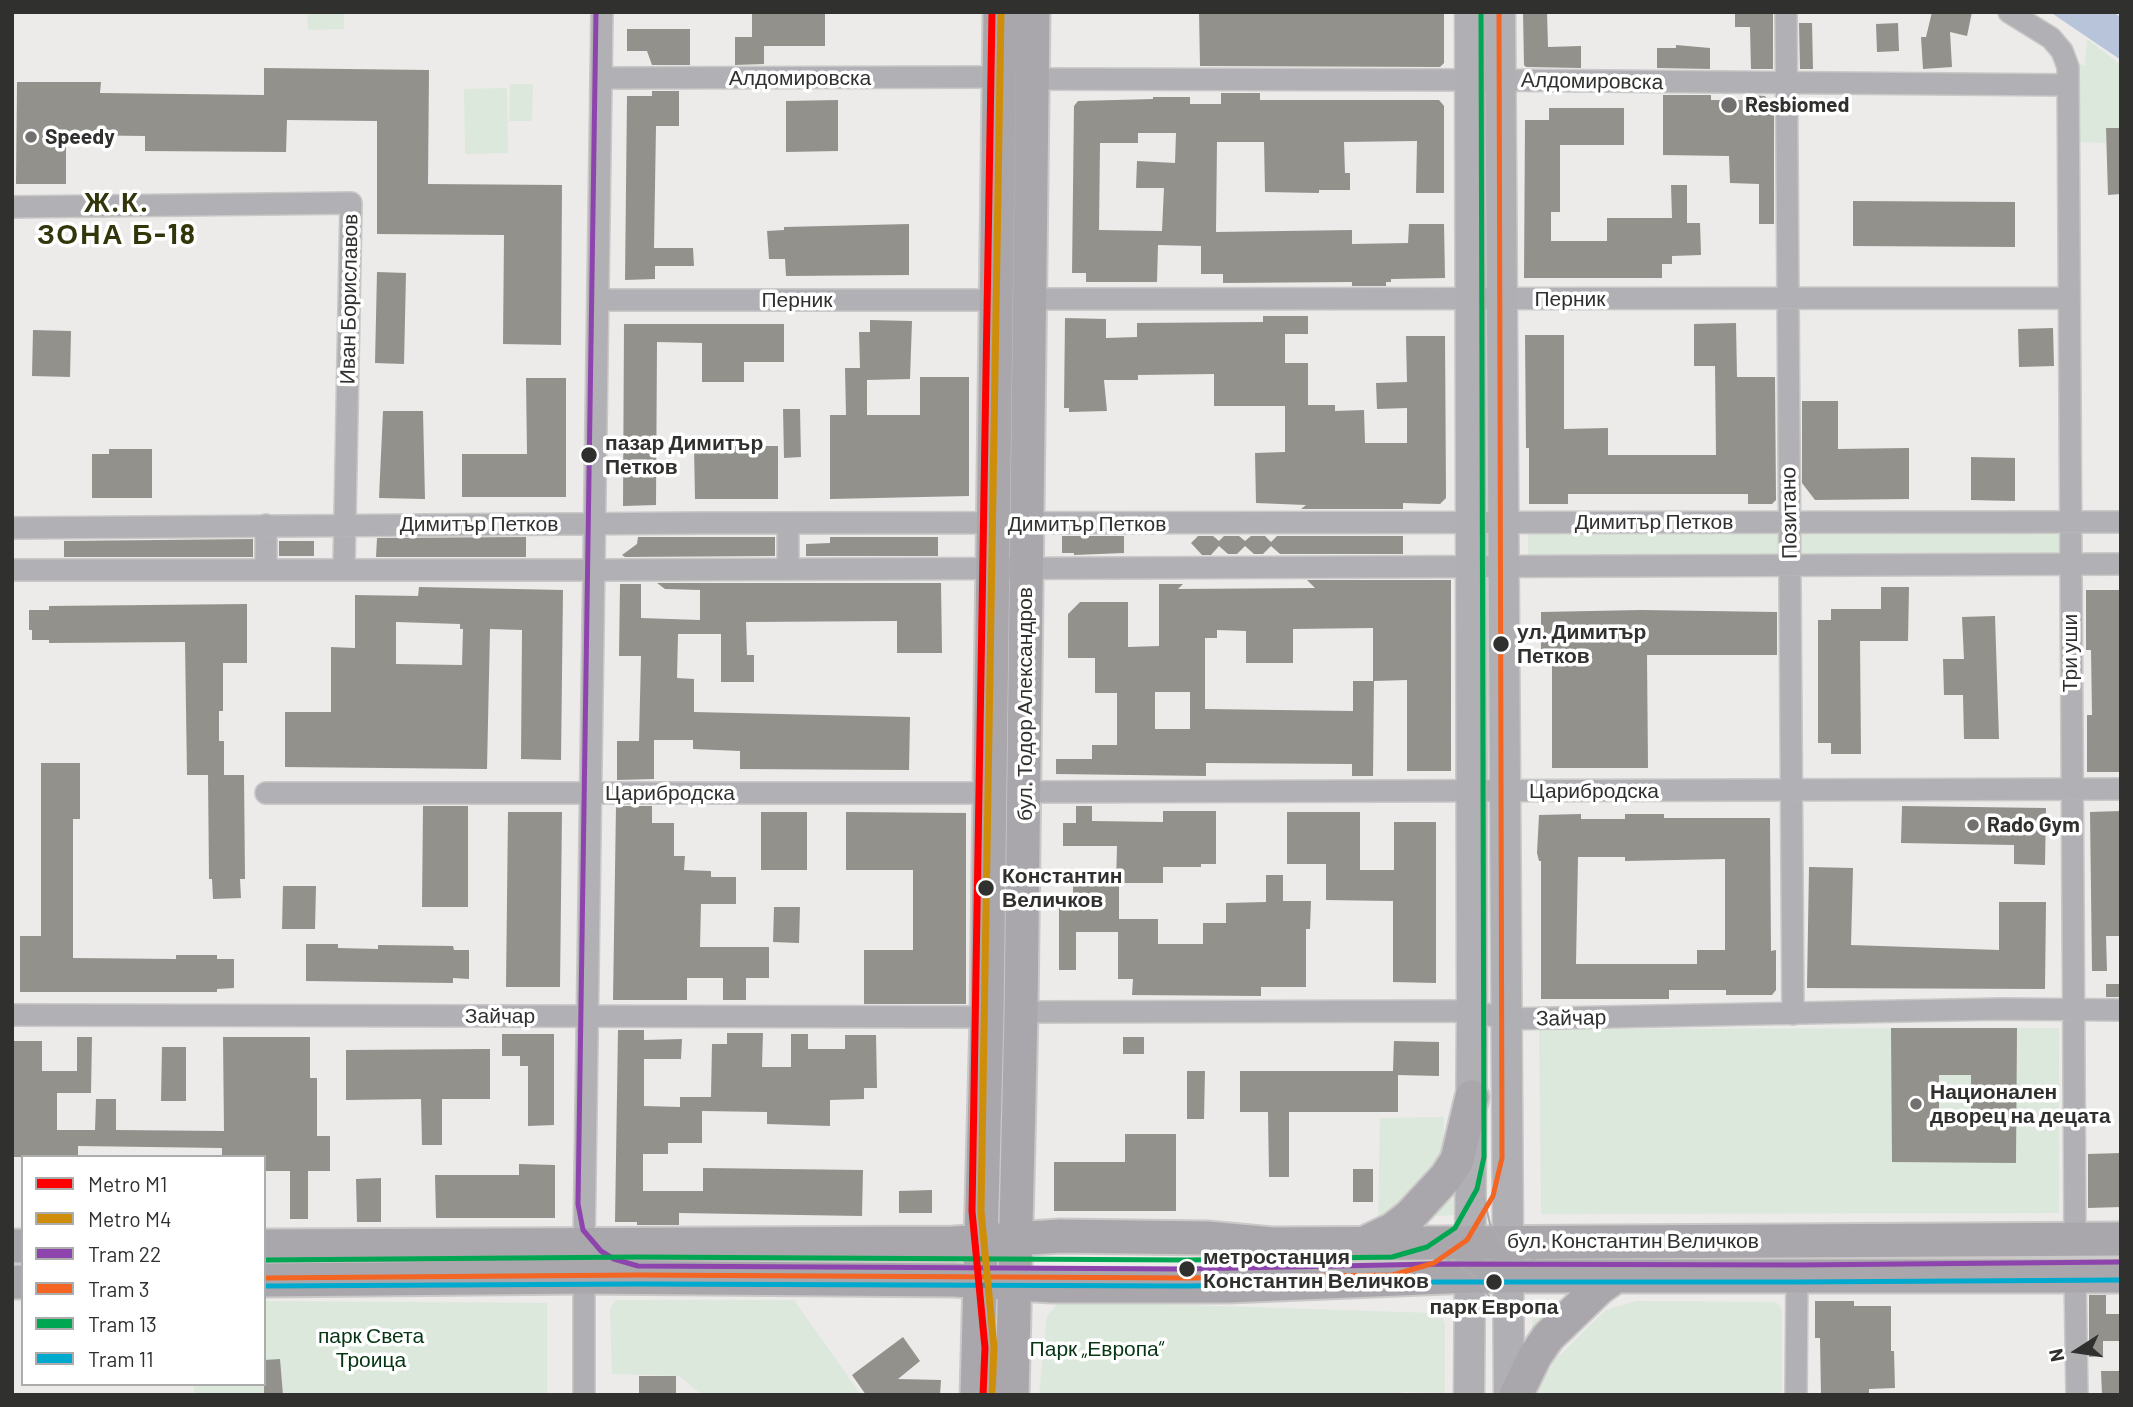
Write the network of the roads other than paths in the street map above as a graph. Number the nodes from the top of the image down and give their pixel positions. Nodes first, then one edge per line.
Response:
1 (602, 12) edge
2 (1000, 12) edge
3 (1032, 12) edge
4 (1470, 12) edge
5 (1500, 12) edge
6 (1786, 12) edge
7 (2009, 12) edge
8 (2068, 76) junction
9 (999, 77) junction
10 (601, 78) junction
11 (1032, 79) junction
12 (1470, 80) junction
13 (1501, 80) junction
14 (1787, 83) junction
15 (12, 207) edge
16 (1502, 298) junction
17 (1788, 298) junction
18 (2069, 298) junction
19 (1471, 299) junction
20 (597, 300) junction
21 (1013, 300) junction
22 (2070, 521) junction
23 (1471, 522) junction
24 (1503, 522) junction
25 (1789, 522) junction
26 (2121, 522) edge
27 (788, 523) junction
28 (345, 524) junction
29 (594, 524) junction
30 (993, 524) junction
31 (1026, 524) junction
32 (267, 525) junction
33 (12, 528) edge
34 (2070, 564) junction
35 (2121, 564) edge
36 (1504, 565) junction
37 (1790, 565) junction
38 (1471, 566) junction
39 (993, 568) junction
40 (1026, 568) junction
41 (266, 569) junction
42 (344, 569) junction
43 (788, 569) junction
44 (12, 570) edge
45 (594, 570) junction
46 (2071, 789) junction
47 (2121, 789) edge
48 (1791, 790) junction
49 (1505, 791) junction
50 (1024, 792) junction
51 (1471, 792) junction
52 (266, 793) dead end
53 (590, 793) junction
54 (991, 793) junction
55 (2072, 1010) junction
56 (2121, 1010) edge
57 (1472, 1011) junction
58 (1021, 1012) junction
59 (1793, 1014) junction
60 (12, 1015) edge
61 (587, 1016) junction
62 (988, 1017) junction
63 (1507, 1019) junction
64 (1472, 1097) junction
65 (1017, 1239) junction
66 (2075, 1239) junction
67 (2121, 1239) edge
68 (982, 1241) junction
69 (1509, 1241) junction
70 (1363, 1242) junction
71 (1471, 1242) junction
72 (266, 1246) edge
73 (584, 1261) junction
74 (1470, 1276) junction
75 (1509, 1276) junction
76 (1616, 1276) junction
77 (2076, 1276) junction
78 (2121, 1276) edge
79 (1797, 1277) junction
80 (266, 1280) edge
81 (981, 1282) junction
82 (1016, 1284) junction
83 (584, 1395) edge
84 (977, 1395) edge
85 (1012, 1395) edge
86 (1469, 1395) edge
87 (1509, 1395) edge
88 (1516, 1395) edge
89 (1796, 1395) edge
90 (2077, 1395) edge

1 - 10 street
2 - 9 main road, бул. Тодор Александров
3 - 11 main road, бул. Тодор Александров
4 - 12 main road
5 - 13 main road
6 - 14 street, Позитано
7 - 8 street
8 - 14 street, Алдомировска
8 - 18 street, Три уши
9 - 10 street, Алдомировска
9 - 21 main road, бул. Тодор Александров
10 - 20 street
11 - 12 street, Алдомировска
11 - 21 main road, бул. Тодор Александров
12 - 13 street, Алдомировска
12 - 19 main road
13 - 14 street, Алдомировска
13 - 16 main road
14 - 17 street, Позитано
15 - 28 street, Иван Бориславов
16 - 17 street, Перник
16 - 19 street, Перник
16 - 24 main road
17 - 18 street, Перник
17 - 25 street, Позитано
18 - 22 street, Три уши
19 - 21 street, Перник
19 - 23 main road
20 - 21 street, Перник
20 - 29 street
21 - 30 main road, бул. Тодор Александров
21 - 31 main road, бул. Тодор Александров
22 - 25 street, Димитър Петков
22 - 26 street, Димитър Петков
22 - 34 street, Три уши
23 - 24 street, Димитър Петков
23 - 31 street, Димитър Петков
23 - 38 main road
24 - 25 street, Димитър Петков
24 - 36 main road
25 - 37 street, Позитано
27 - 29 street, Димитър Петков
27 - 30 street, Димитър Петков
27 - 43 street
28 - 29 street, Димитър Петков
28 - 32 street, Димитър Петков
28 - 42 street
29 - 45 street
30 - 31 street, Димитър Петков
30 - 39 main road, бул. Тодор Александров
31 - 40 main road, бул. Тодор Александров
32 - 33 street, Димитър Петков
32 - 41 street
34 - 35 street, Димитър Петков
34 - 37 street, Димитър Петков
34 - 46 street, Три уши
36 - 37 street, Димитър Петков
36 - 38 street, Димитър Петков
36 - 49 main road
37 - 48 street, Позитано
38 - 40 street, Димитър Петков
38 - 51 main road
39 - 40 street, Димитър Петков
39 - 43 street, Димитър Петков
39 - 54 main road, бул. Тодор Александров
40 - 50 main road, бул. Тодор Александров
41 - 42 street, Димитър Петков
41 - 44 street, Димитър Петков
42 - 45 street, Димитър Петков
43 - 45 street, Димитър Петков
45 - 53 street
46 - 47 street, Царибродска
46 - 48 street, Царибродска
46 - 55 street, Три уши
48 - 49 street, Царибродска
48 - 59 street, Позитано
49 - 51 street, Царибродска
49 - 63 main road
50 - 51 street, Царибродска
50 - 58 main road, бул. Тодор Александров
51 - 57 main road
52 - 53 street, Царибродска
53 - 54 street, Царибродска
53 - 61 street
54 - 62 main road, бул. Тодор Александров
55 - 56 street, Зайчар
55 - 59 street, Зайчар
55 - 66 street, Три уши
57 - 58 street, Зайчар
57 - 63 street, Зайчар
57 - 64 main road
58 - 65 main road, бул. Тодор Александров
59 - 63 street, Зайчар
60 - 61 street, Зайчар
61 - 62 street, Зайчар
61 - 73 street
62 - 68 main road, бул. Тодор Александров
63 - 69 main road
64 - 70 main road
64 - 71 main road
65 - 68 main road, бул. Константин Величков
65 - 70 main road, бул. Константин Величков
65 - 82 main road, бул. Тодор Александров
66 - 67 main road, бул. Константин Величков
66 - 69 main road, бул. Константин Величков
68 - 73 main road, бул. Константин Величков
68 - 81 main road, бул. Тодор Александров
69 - 71 main road, бул. Константин Величков
69 - 75 main road
70 - 71 main road, бул. Константин Величков
71 - 74 main road
72 - 73 main road, бул. Константин Величков
73 - 80 main road, бул. Константин Величков
73 - 81 main road, бул. Константин Величков
73 - 83 street
74 - 75 main road, бул. Константин Величков
74 - 82 main road, бул. Константин Величков
74 - 86 main road
75 - 76 main road, бул. Константин Величков
75 - 87 main road
76 - 79 main road, бул. Константин Величков
76 - 88 main road
77 - 78 main road, бул. Константин Величков
77 - 79 main road, бул. Константин Величков
77 - 90 street
79 - 89 street
81 - 82 main road, бул. Константин Величков
81 - 84 main road, бул. Тодор Александров
82 - 85 main road, бул. Тодор Александров

